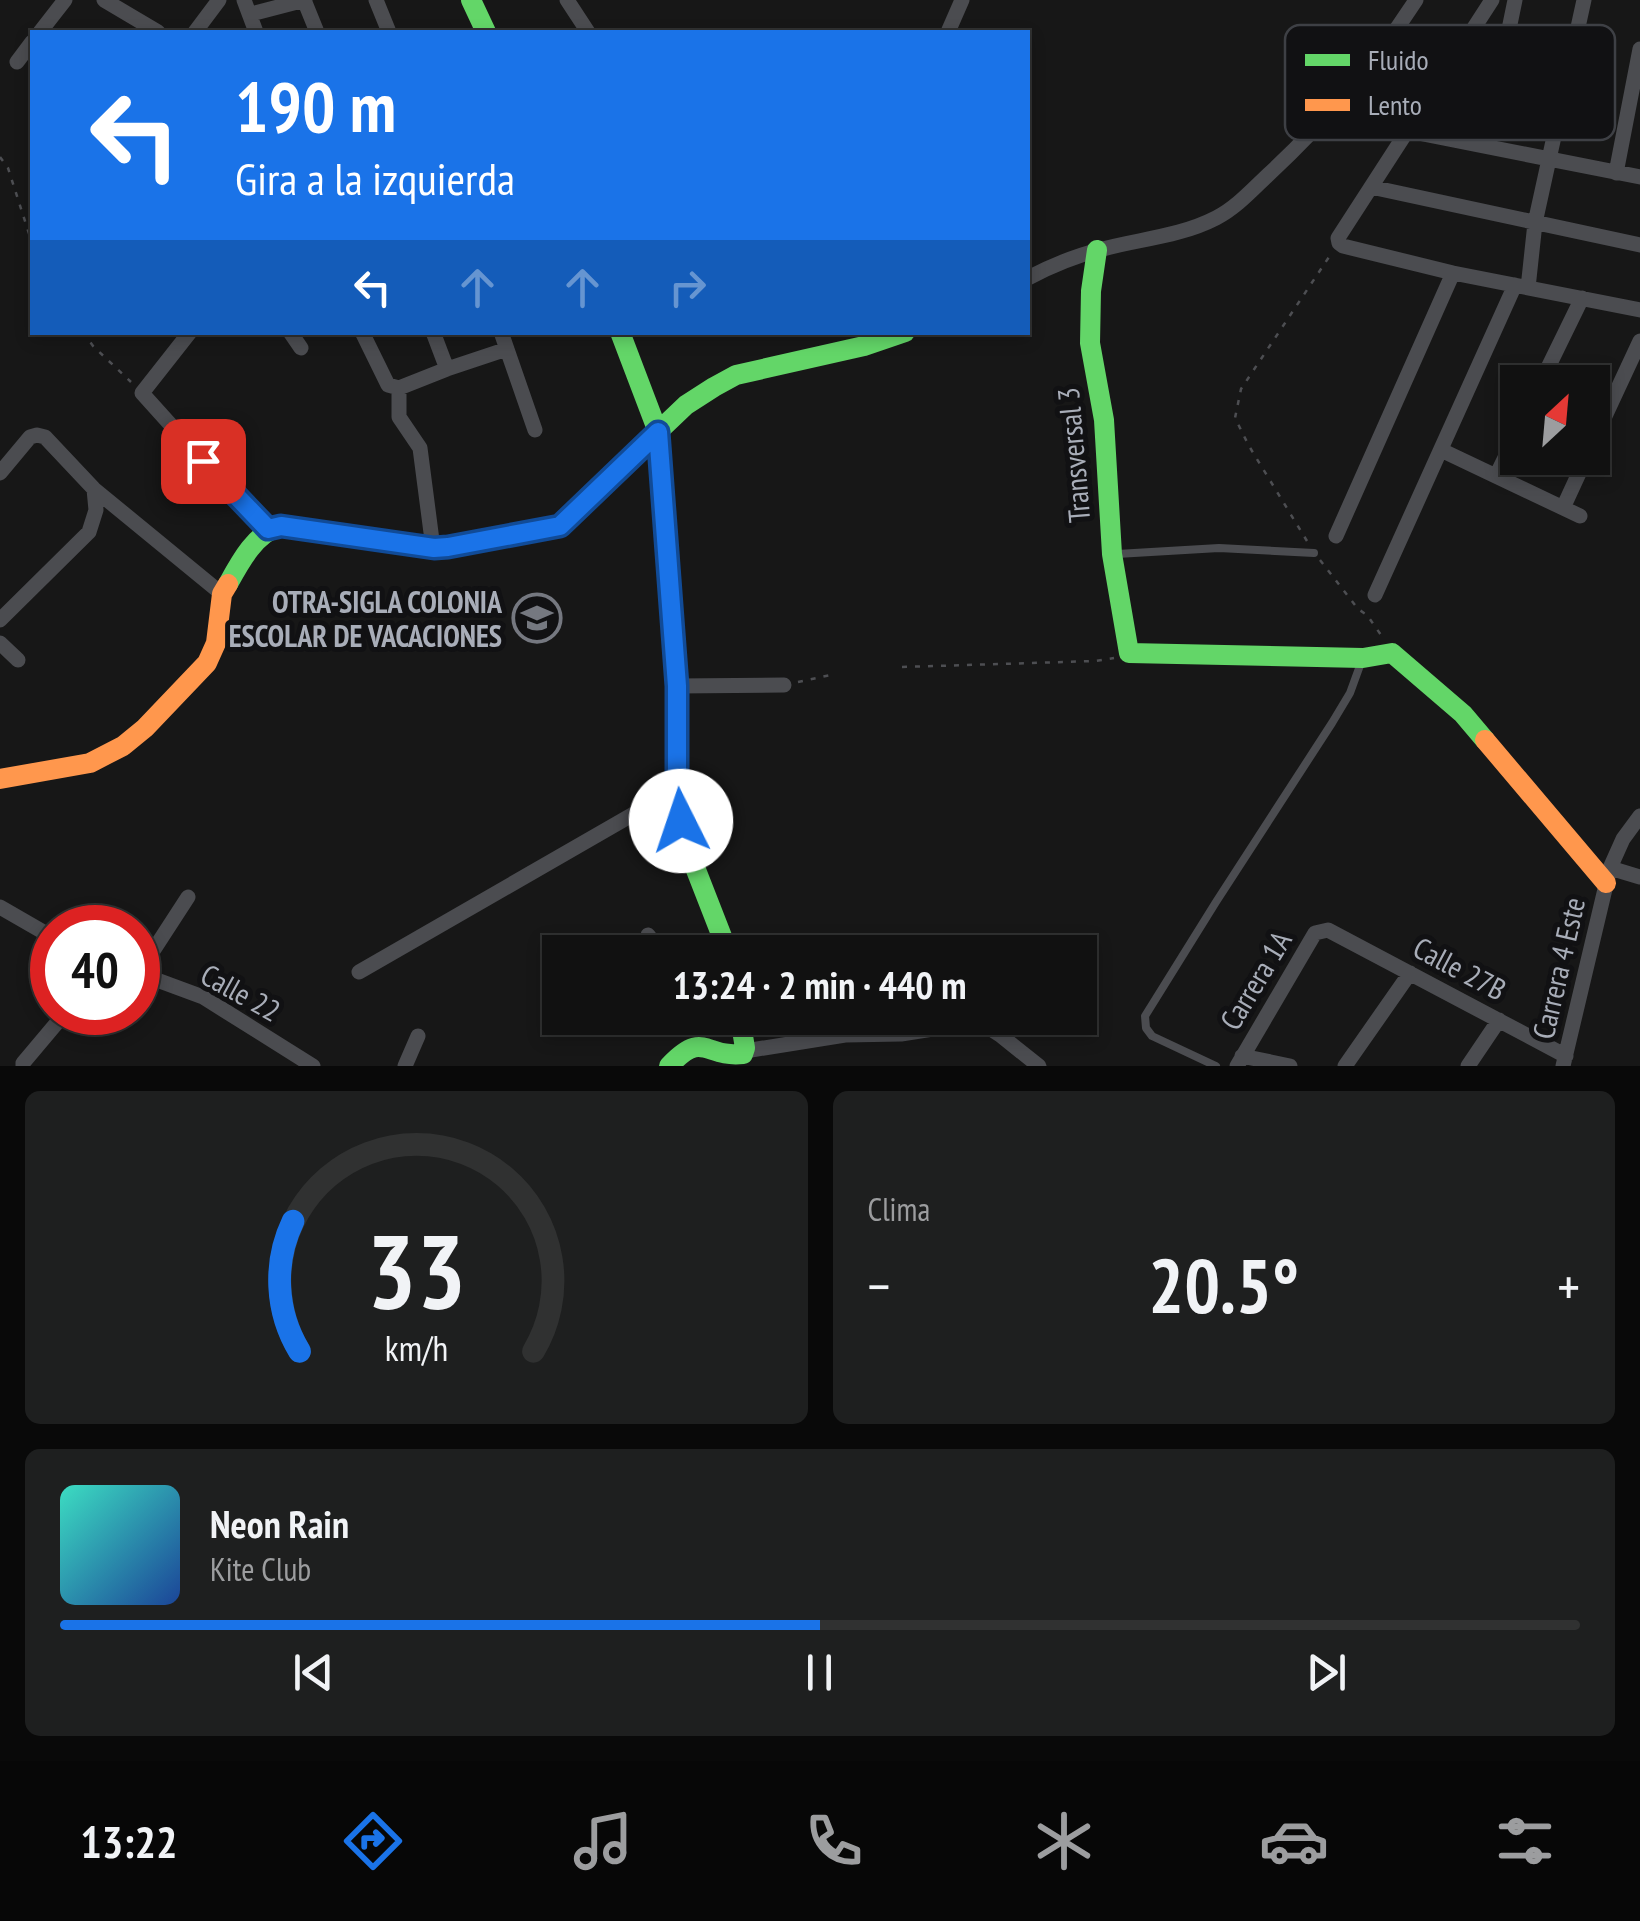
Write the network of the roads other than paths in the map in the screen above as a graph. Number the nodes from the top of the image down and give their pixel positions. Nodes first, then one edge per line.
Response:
1 (65, 0) edge
2 (104, 0) edge
3 (141, 0) edge
4 (218, 0) edge
5 (305, 0) edge
6 (376, 0) edge
7 (471, 0) edge
8 (567, 0) edge
9 (962, 0) edge
10 (1416, 0) edge
11 (1492, 0) edge
12 (1515, 0) edge
13 (1584, 0) edge
14 (247, 7) edge
15 (130, 16) junction
16 (1400, 25) edge
17 (1476, 25) edge
18 (1510, 25) edge
19 (1579, 25) edge
20 (42, 30) edge
21 (154, 30) edge
22 (197, 30) edge
23 (315, 30) edge
24 (388, 30) edge
25 (485, 30) edge
26 (587, 30) edge
27 (949, 30) edge
28 (30, 45) edge
29 (1640, 49) edge
30 (17, 62) dead end
31 (1305, 140) edge
32 (1402, 140) edge
33 (1454, 140) edge
34 (1485, 140) edge
35 (1555, 140) edge
36 (1484, 146) junction
37 (1551, 160) junction
38 (1616, 173) junction
39 (1640, 177) edge
40 (1371, 187) junction
41 (1535, 223) junction
42 (1640, 245) edge
43 (1097, 250) junction
44 (1453, 273) junction
45 (1030, 277) edge
46 (1521, 286) junction
47 (1582, 298) junction
48 (1640, 310) edge
49 (188, 335) edge
50 (292, 335) edge
51 (364, 335) edge
52 (434, 335) edge
53 (621, 335) edge
54 (896, 335) edge
55 (504, 340) edge
56 (1640, 341) edge
57 (301, 348) dead end
58 (1549, 365) edge
59 (448, 368) junction
60 (393, 387) junction
61 (1610, 405) edge
62 (536, 430) dead end
63 (658, 432) junction
64 (1442, 450) junction
65 (1500, 468) edge
66 (0, 473) edge
67 (1578, 475) edge
68 (1496, 476) junction
69 (94, 489) junction
70 (1563, 508) junction
71 (1580, 516) dead end
72 (268, 529) junction
73 (1336, 536) dead end
74 (434, 548) junction
75 (1314, 553) road end
76 (1112, 554) junction
77 (222, 594) junction
78 (1376, 594) dead end
79 (0, 620) edge
80 (0, 643) edge
81 (1362, 658) junction
82 (18, 660) dead end
83 (784, 685) road end
84 (677, 686) junction
85 (0, 778) edge
86 (677, 789) junction
87 (1640, 816) edge
88 (1608, 876) junction
89 (1640, 877) edge
90 (188, 897) dead end
91 (0, 907) edge
92 (30, 924) edge
93 (1328, 930) joint
94 (722, 935) edge
95 (160, 940) edge
96 (359, 972) dead end
97 (1410, 973) junction
98 (160, 981) edge
99 (1499, 1020) junction
100 (48, 1035) edge
101 (418, 1036) dead end
102 (739, 1058) edge
103 (287, 1060) edge
104 (1240, 1061) edge
105 (1565, 1061) edge
106 (23, 1066) edge
107 (313, 1066) edge
108 (404, 1066) edge
109 (670, 1066) edge
110 (1039, 1066) edge
111 (1216, 1066) edge
112 (1290, 1066) edge
113 (1346, 1066) edge
114 (1468, 1066) edge

1 - 20 street
2 - 15 street
3 - 15 street
4 - 22 street
5 - 14 street
5 - 23 street
6 - 24 street
7 - 25 street
8 - 26 street
9 - 27 street
10 - 16 street
11 - 17 street
12 - 18 street
13 - 19 street
15 - 21 street
28 - 30 street
29 - 38 street
31 - 43 street
32 - 40 street
33 - 36 street
34 - 36 street
35 - 37 street
36 - 37 street
37 - 38 street
37 - 41 street
38 - 39 street
40 - 41 street
40 - 44 street
41 - 42 street
41 - 46 street
43 - 45 street
43 - 76 street, Transversal 3
44 - 46 street
44 - 73 street
46 - 47 street
46 - 64 street
47 - 48 street
47 - 58 street
49 - 72 street
50 - 57 street
51 - 60 street
52 - 59 street
53 - 63 street
54 - 63 street
55 - 59 street
55 - 62 street
56 - 61 street
59 - 60 street
60 - 74 street
63 - 74 street
63 - 84 street
64 - 68 street
64 - 78 street
65 - 68 street
66 - 69 street
67 - 70 street
68 - 70 street
69 - 77 street
69 - 79 street
70 - 71 street
72 - 74 street
72 - 77 street
75 - 76 lane
76 - 81 street, Transversal 3
77 - 85 street
80 - 82 street
81 - 88 street
81 - 111 lane
83 - 84 street
84 - 86 street
86 - 94 street
86 - 96 street
87 - 88 street, Carrera 4 Este
88 - 89 street
88 - 105 street, Carrera 4 Este
90 - 95 street
91 - 92 street
93 - 97 street, Calle 27B
93 - 104 street, Carrera 1A
97 - 99 street, Calle 27B
97 - 113 street
98 - 103 street, Calle 22
99 - 105 street, Calle 27B
99 - 114 street
100 - 106 street
101 - 108 street
102 - 109 street
102 - 110 street
103 - 107 street, Calle 22
104 - 112 street

